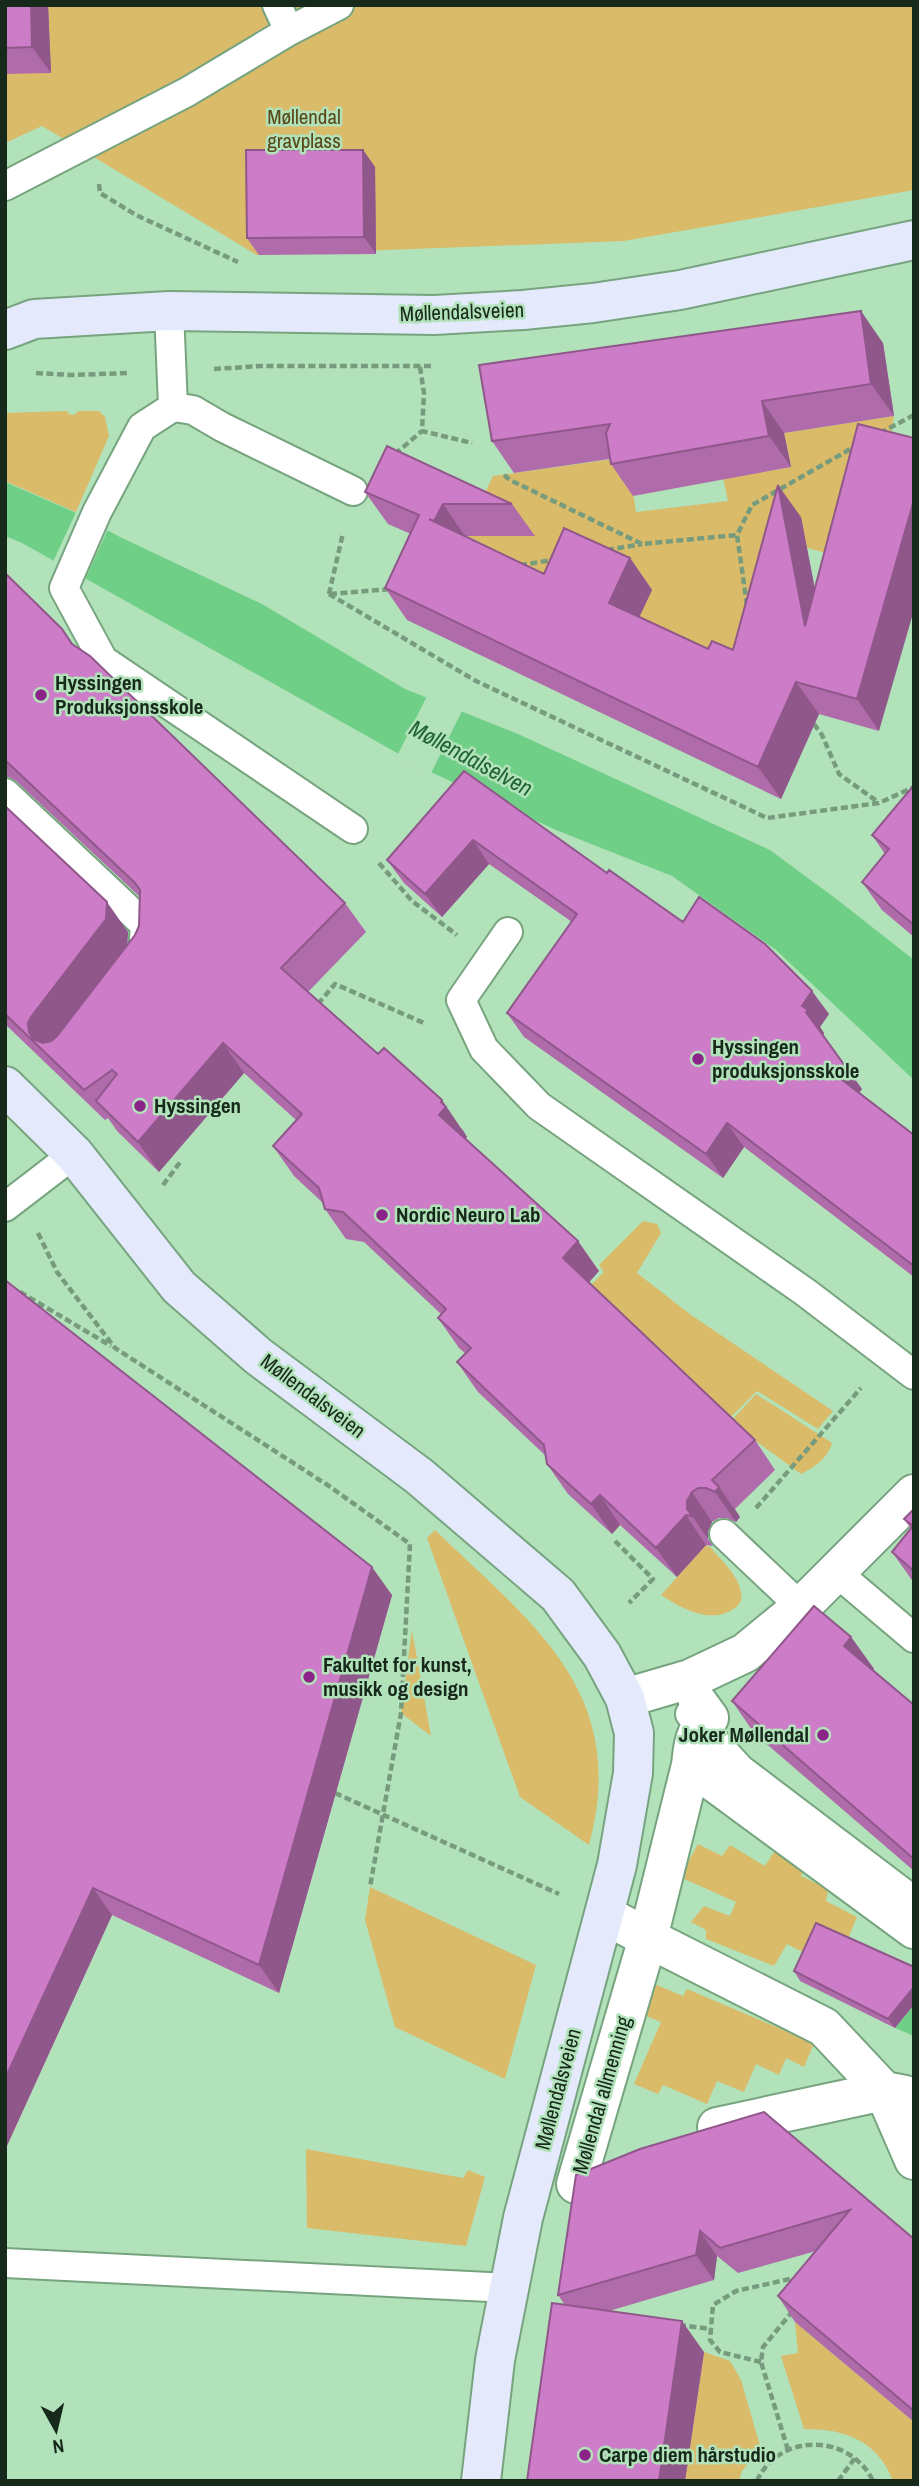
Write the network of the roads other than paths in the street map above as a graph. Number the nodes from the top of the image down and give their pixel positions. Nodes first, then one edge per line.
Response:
1 (277, 5) edge
2 (339, 5) edge
3 (289, 31) junction
4 (5, 186) edge
5 (914, 240) edge
6 (169, 311) junction
7 (5, 330) edge
8 (173, 407) junction
9 (353, 491) road end
10 (5, 793) edge
11 (353, 829) dead end
12 (508, 932) dead end
13 (127, 975) edge
14 (5, 1086) edge
15 (74, 1154) junction
16 (5, 1207) edge
17 (914, 1375) edge
18 (914, 1494) edge
19 (727, 1536) road end
20 (836, 1572) junction
21 (801, 1607) junction
22 (914, 1638) edge
23 (625, 1698) junction
24 (690, 1704) junction
25 (691, 1765) junction
26 (914, 1900) edge
27 (605, 1915) junction
28 (914, 1929) edge
29 (648, 1938) junction
30 (899, 2094) edge
31 (687, 2138) edge
32 (914, 2160) edge
33 (613, 2169) edge
34 (5, 2263) edge
35 (509, 2288) junction
36 (481, 2481) edge

1 - 3 lane
2 - 3 lane
3 - 4 lane
5 - 6 street, Møllendalsveien
6 - 7 street, Møllendalsveien
6 - 8 lane
8 - 9 lane
8 - 11 lane
10 - 13 lane
12 - 17 lane
14 - 15 street, Møllendalsveien
15 - 16 lane
15 - 23 street, Møllendalsveien
18 - 20 street
19 - 21 lane
20 - 21 street
20 - 22 lane
21 - 24 street
23 - 24 street
23 - 27 street, Møllendalsveien
24 - 25 street, Møllendal allmenning
24 - 26 lane
25 - 28 street
25 - 29 street, Møllendal allmenning
27 - 29 street
27 - 35 street, Møllendalsveien
29 - 30 street
29 - 33 street, Møllendal allmenning
30 - 31 street
30 - 32 street
34 - 35 lane
35 - 36 street, Møllendalsveien

